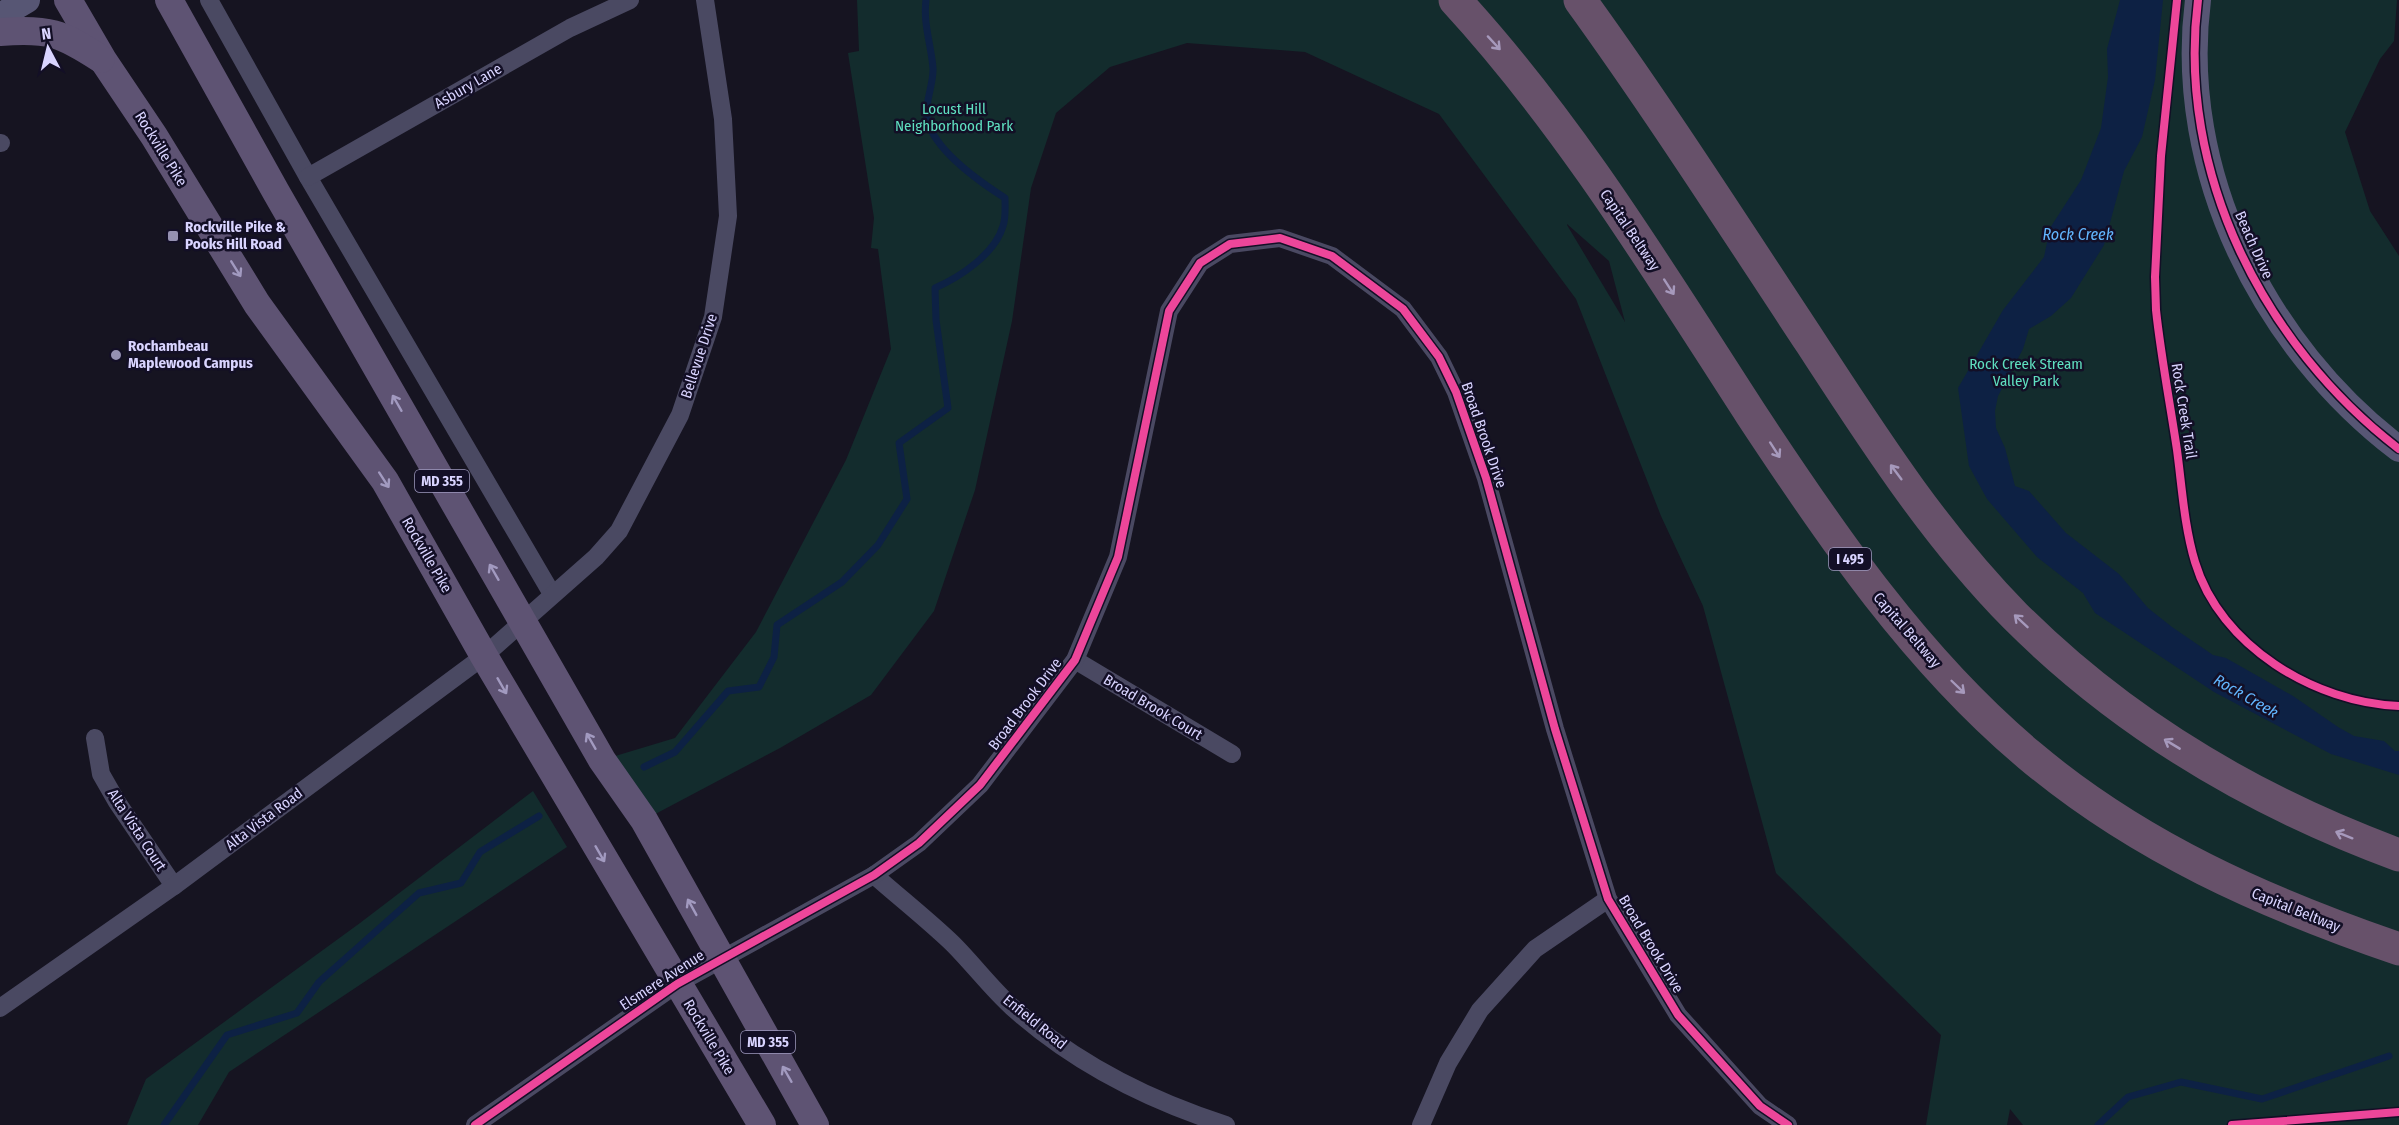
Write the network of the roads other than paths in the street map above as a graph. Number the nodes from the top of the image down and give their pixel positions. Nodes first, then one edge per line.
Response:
1 (27, 0) edge
2 (68, 0) edge
3 (169, 0) edge
4 (209, 0) edge
5 (630, 0) edge
6 (705, 0) edge
7 (1455, 0) edge
8 (1580, 0) edge
9 (2198, 0) edge
10 (0, 16) edge
11 (0, 32) edge
12 (103, 60) junction
13 (308, 177) junction
14 (2399, 448) edge
15 (552, 594) junction
16 (522, 620) junction
17 (484, 656) junction
18 (1075, 660) junction
19 (95, 738) dead end
20 (1232, 754) dead end
21 (2399, 855) edge
22 (874, 875) junction
23 (174, 886) junction
24 (1608, 899) junction
25 (2399, 950) edge
26 (721, 958) junction
27 (676, 984) junction
28 (0, 1008) edge
29 (475, 1125) edge
30 (762, 1125) edge
31 (815, 1125) edge
32 (1226, 1125) edge
33 (1421, 1125) edge
34 (1788, 1125) edge

1 - 10 street
2 - 12 main road, Rockville Pike / MD 355
16 -> 3 main road, MD 355
4 - 13 street
5 - 13 street, Asbury Lane
6 - 15 street, Bellevue Drive
7 -> 25 highway, Capital Beltway / I 495
21 -> 8 highway
9 - 14 street, Beach Drive
11 - 12 main road
12 -> 17 main road, Rockville Pike / MD 355
13 - 15 street
15 - 16 street, Bellevue Drive
16 - 17 street, Alta Vista Road
26 -> 16 main road, MD 355
17 - 23 street, Alta Vista Road
17 -> 27 main road, Rockville Pike / MD 355
18 - 20 street, Broad Brook Court
18 - 22 street, Broad Brook Drive
18 - 24 street, Broad Brook Drive
19 - 23 street, Alta Vista Court
22 - 26 street, Elsmere Avenue
22 - 32 street, Enfield Road
23 - 28 street, Alta Vista Road
24 - 33 street
24 - 34 street, Broad Brook Drive
26 - 27 street, Elsmere Avenue
31 -> 26 main road, MD 355
27 - 29 street, Elsmere Avenue
27 - 30 main road, Rockville Pike / MD 355

